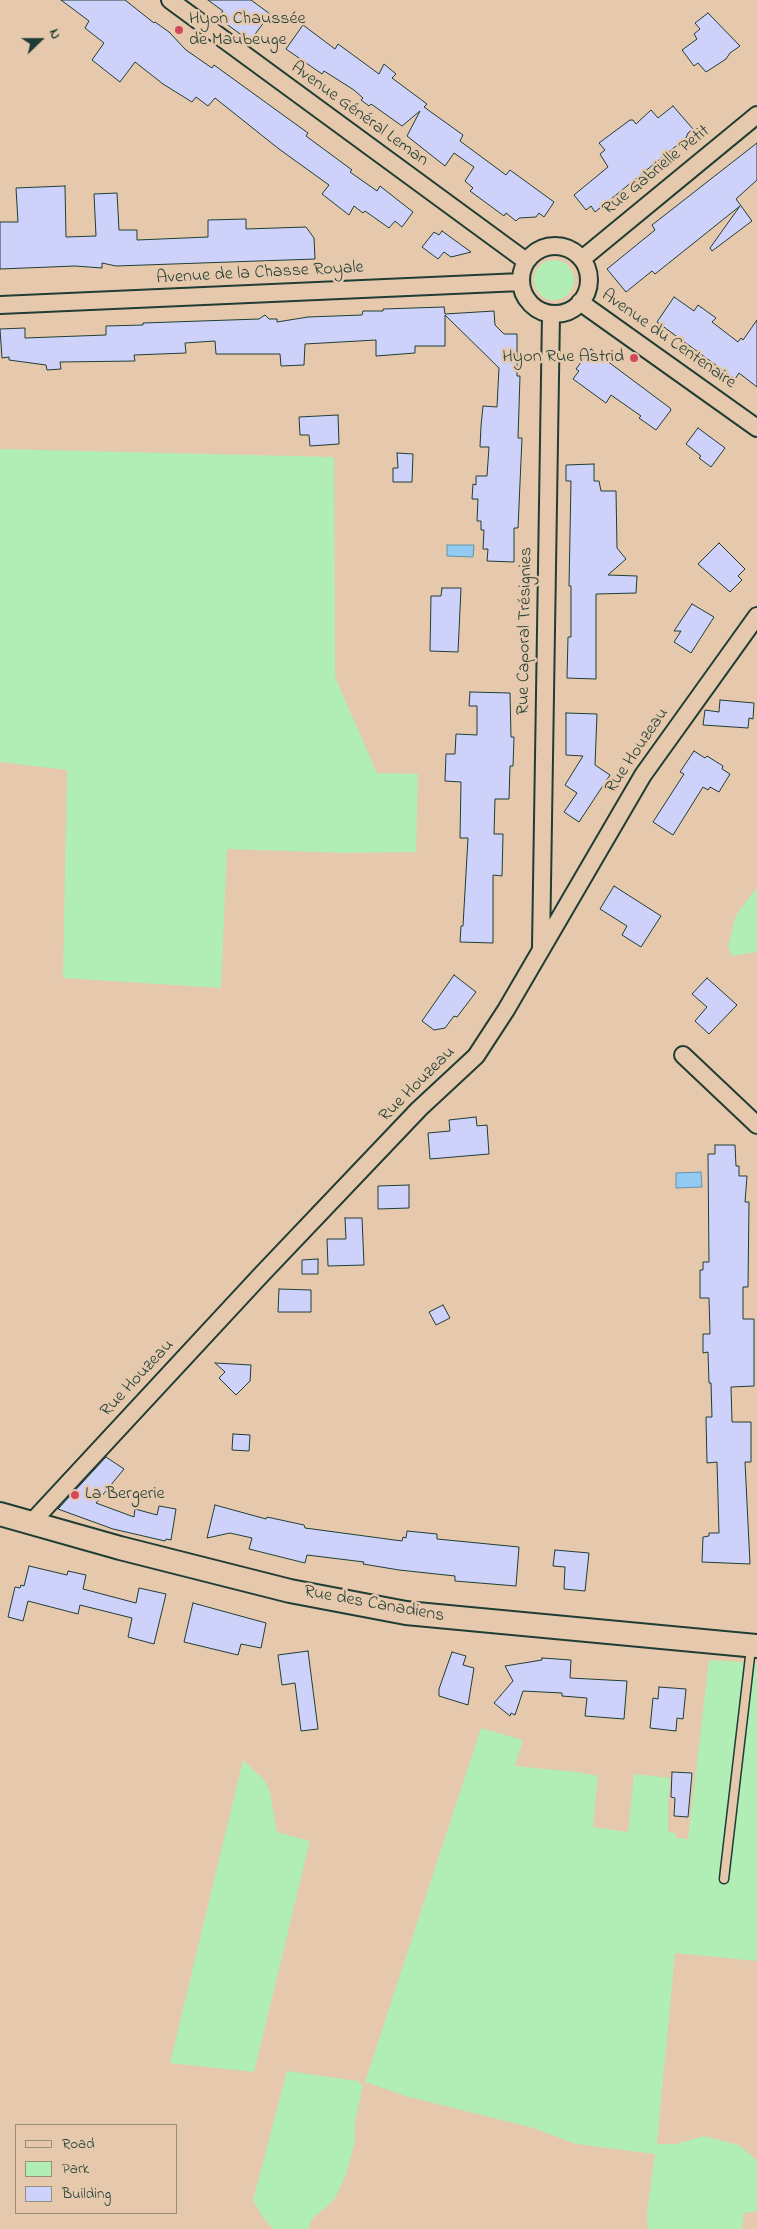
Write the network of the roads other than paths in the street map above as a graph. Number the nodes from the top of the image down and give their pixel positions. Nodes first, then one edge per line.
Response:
1 (170, 0) edge
2 (757, 114) edge
3 (582, 259) junction
4 (526, 261) junction
5 (521, 282) junction
6 (580, 302) junction
7 (0, 305) edge
8 (551, 314) junction
9 (757, 428) edge
10 (757, 616) edge
11 (541, 948) junction
12 (682, 1055) dead end
13 (757, 1125) edge
14 (0, 1514) edge
15 (31, 1523) junction
16 (754, 1646) edge
17 (724, 1879) dead end

1 - 4 street, Avenue Général Leman
2 - 3 street, Rue Gabrielle Petit
3 - 4 street
3 - 6 street
4 - 5 street
5 - 7 street, Avenue de la Chasse Royale
5 - 8 street
6 - 8 street
6 - 9 street, Avenue du Centenaire
8 - 11 street, Rue Caporal Trésignies
10 - 11 street, Rue Houzeau
11 - 15 street, Rue Houzeau
12 - 13 street
14 - 15 street, Rue des Canadiens
15 - 16 street, Rue des Canadiens
16 - 17 lane

